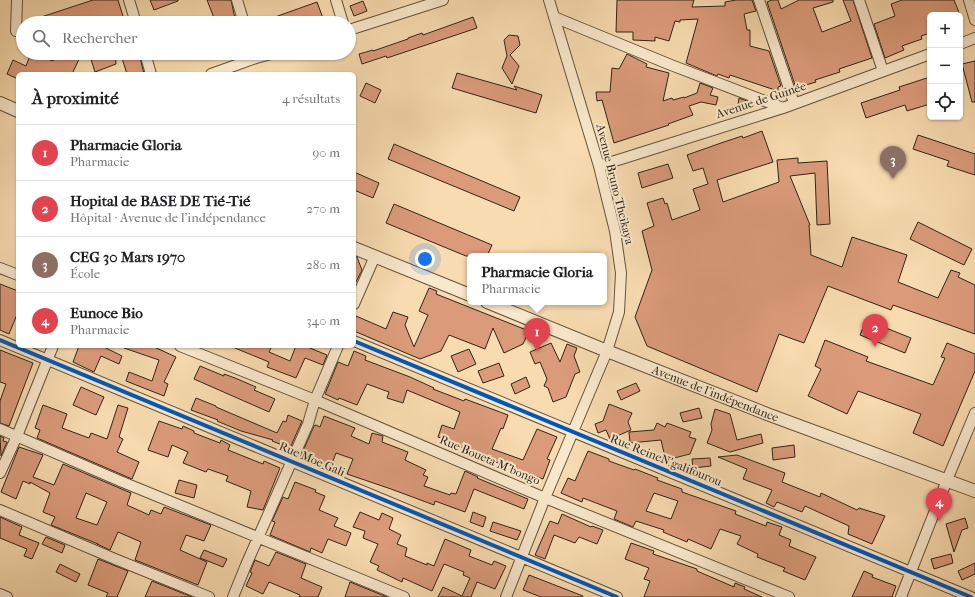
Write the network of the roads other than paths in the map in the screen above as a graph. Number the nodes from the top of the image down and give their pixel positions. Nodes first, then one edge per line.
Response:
1 (17, 0) edge
2 (129, 0) edge
3 (237, 0) edge
4 (336, 0) edge
5 (441, 0) edge
6 (549, 0) edge
7 (759, 0) edge
8 (859, 0) edge
9 (969, 0) edge
10 (16, 16) edge
11 (134, 16) edge
12 (242, 16) edge
13 (341, 16) edge
14 (554, 17) junction
15 (975, 20) edge
16 (356, 28) edge
17 (975, 38) edge
18 (963, 43) edge
19 (927, 55) edge
20 (147, 60) edge
21 (245, 60) edge
22 (883, 71) junction
23 (150, 72) edge
24 (216, 72) edge
25 (0, 103) edge
26 (794, 103) junction
27 (783, 108) junction
28 (16, 109) edge
29 (599, 166) junction
30 (356, 249) edge
31 (375, 256) junction
32 (0, 268) edge
33 (16, 274) edge
34 (467, 294) edge
35 (356, 299) edge
36 (494, 305) edge
37 (0, 340) edge
38 (356, 342) edge
39 (16, 346) edge
40 (20, 348) edge
41 (52, 348) edge
42 (185, 348) edge
43 (337, 348) edge
44 (607, 351) junction
45 (47, 359) junction
46 (316, 400) junction
47 (975, 413) edge
48 (0, 429) edge
49 (572, 433) junction
50 (17, 436) junction
51 (292, 461) junction
52 (0, 473) edge
53 (947, 480) junction
54 (975, 491) edge
55 (545, 498) junction
56 (0, 510) edge
57 (259, 537) junction
58 (521, 558) junction
59 (912, 572) junction
60 (0, 594) edge
61 (7, 597) edge
62 (209, 597) edge
63 (233, 597) edge
64 (404, 597) edge
65 (506, 597) edge
66 (617, 597) edge
67 (789, 597) edge
68 (901, 597) edge
69 (971, 597) edge

1 - 10 street
2 - 11 street
3 - 12 street
4 - 13 street
5 - 16 street
6 - 14 street, Avenue Bruno Thcikaya
7 - 26 street
8 - 22 street
9 - 15 street
14 - 27 street
14 - 29 street, Avenue Bruno Thcikaya
17 - 18 street
19 - 22 street, Avenue de Guinée
20 - 23 street
21 - 24 street
22 - 26 street, Avenue de Guinée
25 - 28 street
26 - 27 street, Avenue de Guinée
27 - 29 street, Avenue de Guinée
29 - 44 street, Avenue Bruno Thcikaya
30 - 31 street
31 - 34 street
31 - 35 street
32 - 33 street
36 - 44 street, Avenue de l'indépendance
37 - 39 street, Rue Moe Gali
38 - 49 street, Rue ReineN'galifourou
40 - 45 street, Rue Moe Gali
41 - 45 street
42 - 46 street, Rue Boueta M'bongo
43 - 46 street
44 - 49 street, Avenue Bruno Thcikaya
44 - 53 street, Avenue de l'indépendance
45 - 50 street
45 - 51 street, Rue Moe Gali
46 - 51 street
46 - 55 street, Rue Boueta M'bongo
47 - 53 street
48 - 50 street
49 - 55 street, Avenue Bruno Thcikaya
49 - 59 street, Rue ReineN'galifourou
50 - 52 street
50 - 57 street
51 - 57 street
51 - 58 street, Rue Moe Gali
53 - 54 street
53 - 59 street
55 - 58 street, Avenue Bruno Thcikaya
55 - 67 street, Rue Boueta M'bongo
56 - 62 street
57 - 63 street
57 - 64 street
58 - 65 street, Avenue Bruno Thcikaya
58 - 66 street, Rue Moe Gali
59 - 68 street
59 - 69 street, Rue ReineN'galifourou
60 - 61 street

